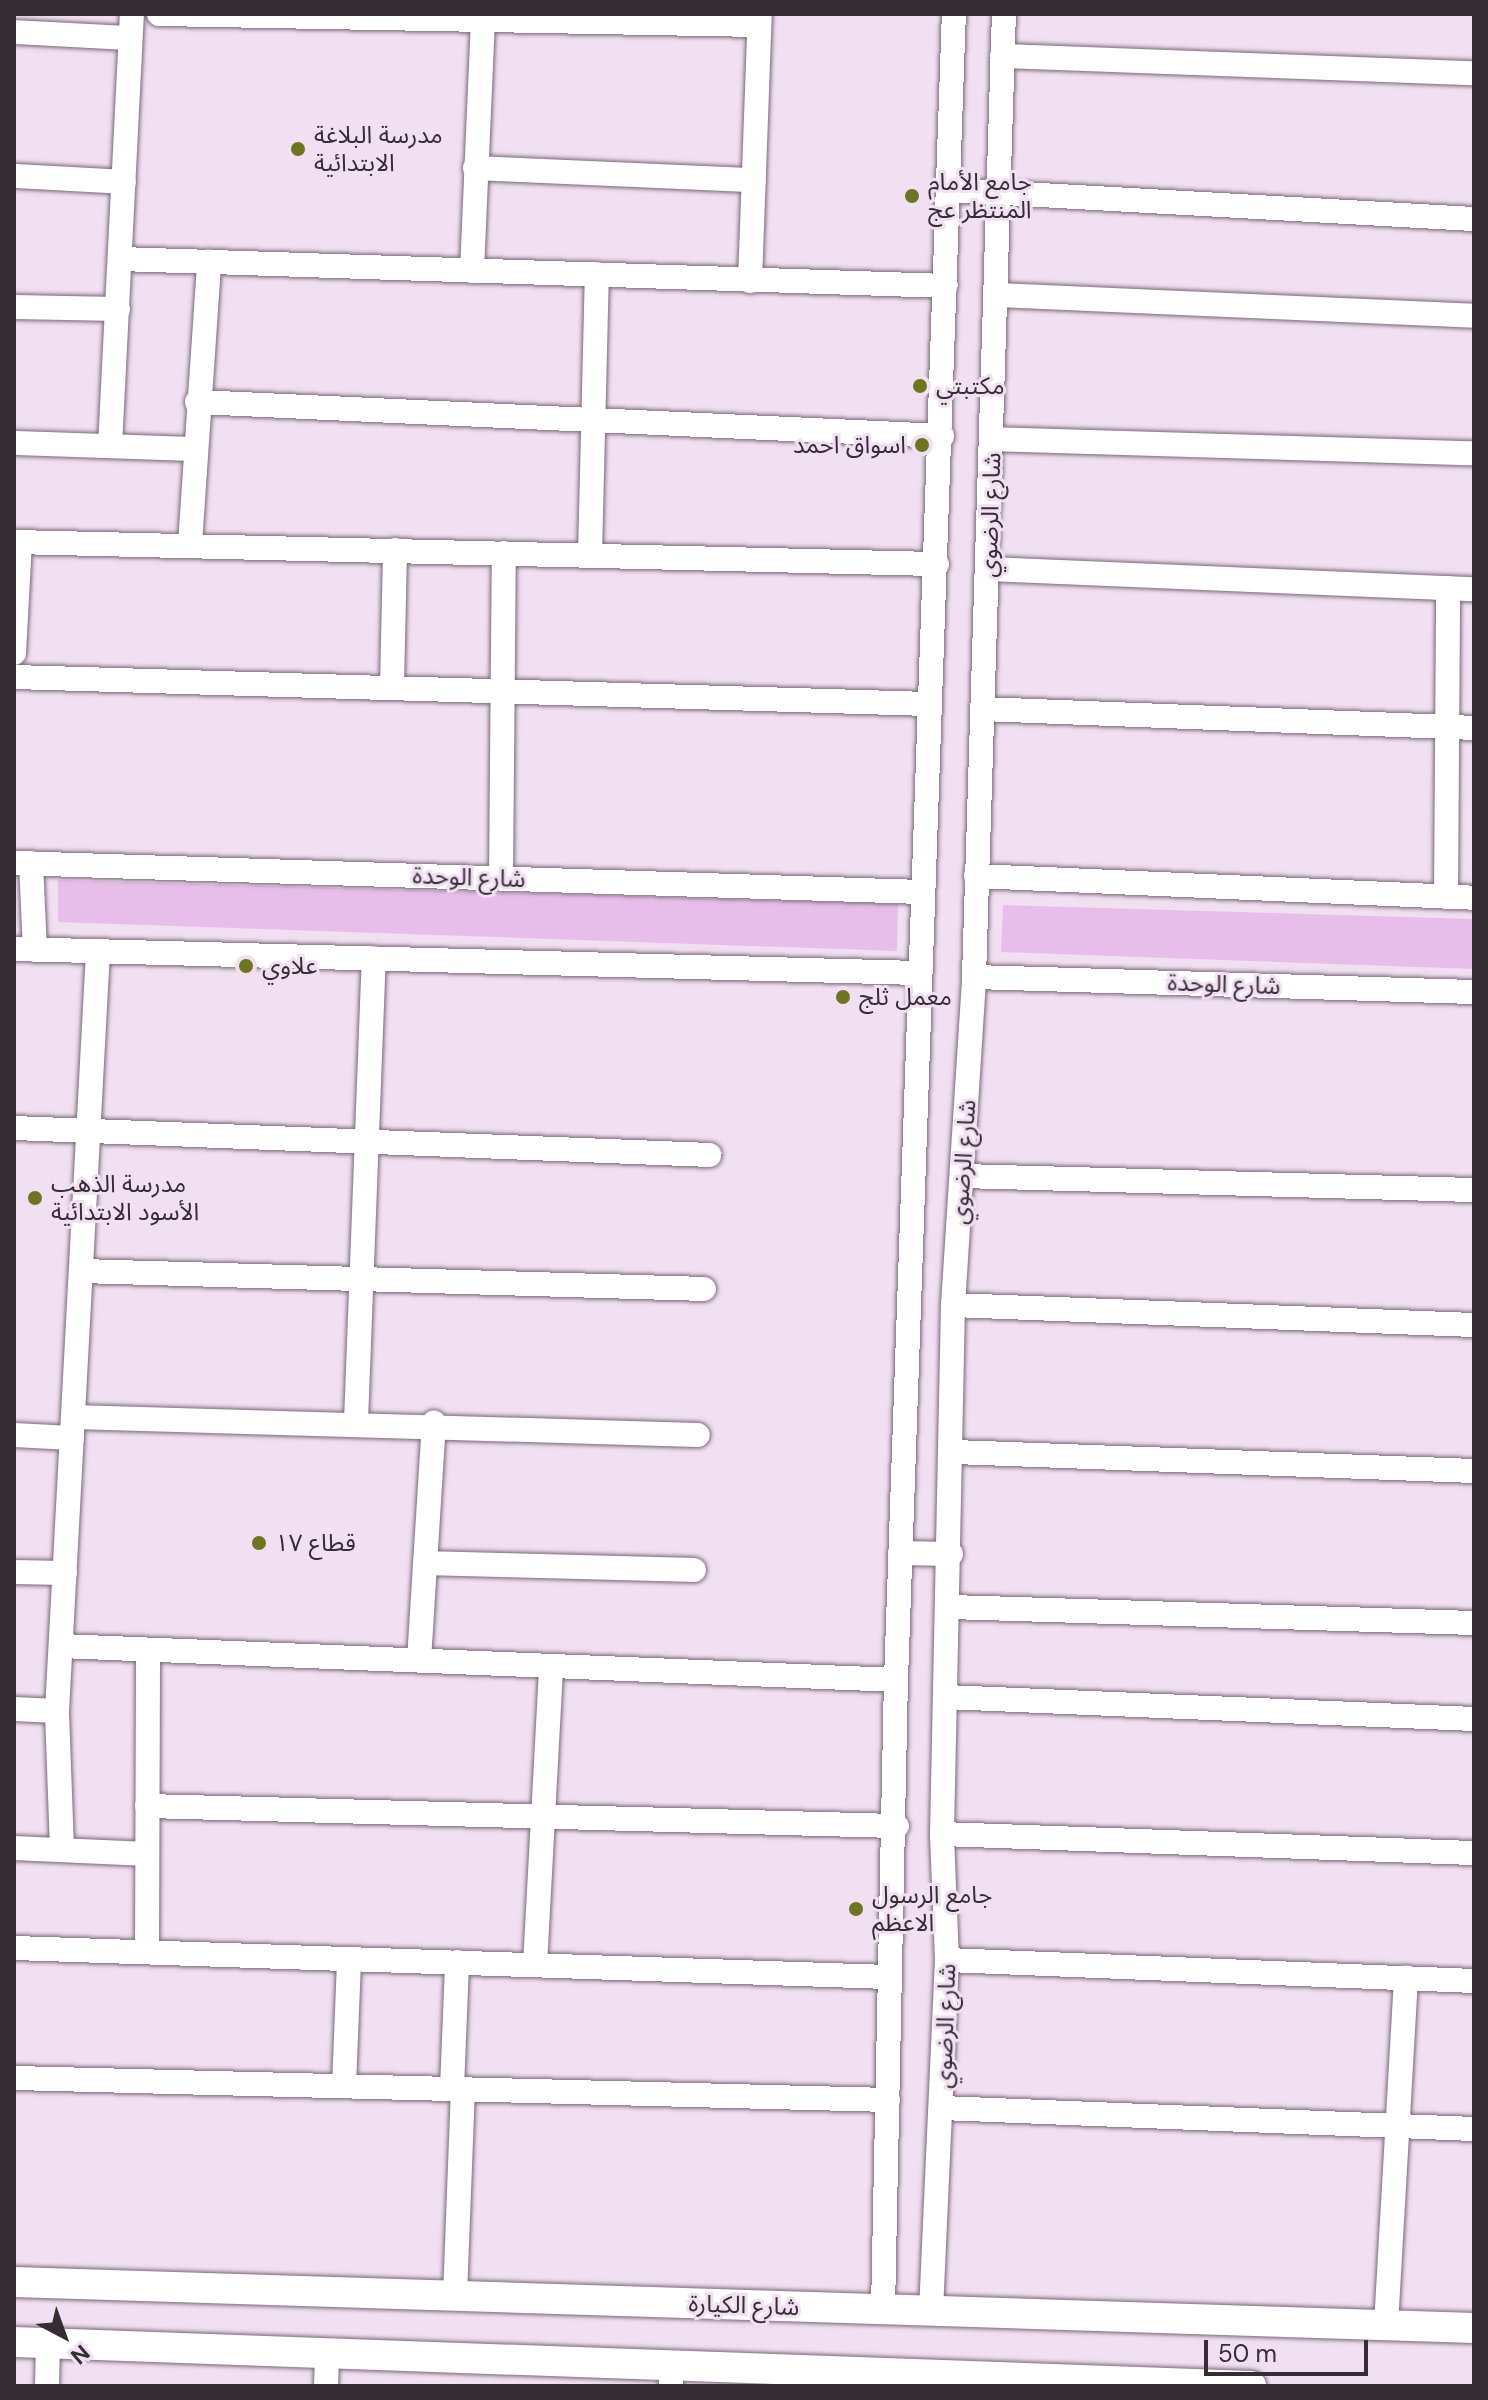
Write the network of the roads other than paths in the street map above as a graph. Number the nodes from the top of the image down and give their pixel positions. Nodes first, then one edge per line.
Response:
1 (159, 14) edge
2 (954, 14) edge
3 (1004, 14) edge
4 (415, 17) edge
5 (760, 20) edge
6 (483, 21) junction
7 (131, 26) edge
8 (14, 32) edge
9 (1002, 56) junction
10 (1474, 73) edge
11 (475, 168) junction
12 (14, 176) edge
13 (754, 180) junction
14 (124, 182) junction
15 (950, 190) junction
16 (1003, 195) junction
17 (1474, 219) edge
18 (120, 259) junction
19 (209, 262) junction
20 (472, 271) junction
21 (597, 274) junction
22 (750, 281) junction
23 (946, 286) junction
24 (998, 295) junction
25 (14, 307) edge
26 (118, 309) junction
27 (1474, 316) edge
28 (197, 402) junction
29 (593, 419) junction
30 (942, 436) junction
31 (992, 439) junction
32 (14, 443) edge
33 (110, 446) junction
34 (195, 449) junction
35 (1474, 453) edge
36 (17, 542) edge
37 (190, 544) junction
38 (395, 550) junction
39 (504, 553) junction
40 (590, 555) junction
41 (937, 564) junction
42 (988, 569) junction
43 (1448, 588) junction
44 (1474, 589) edge
45 (14, 653) edge
46 (14, 677) edge
47 (392, 685) junction
48 (503, 692) junction
49 (928, 704) junction
50 (982, 709) junction
51 (1448, 727) junction
52 (1474, 728) edge
53 (23, 863) edge
54 (976, 876) junction
55 (501, 878) junction
56 (923, 892) junction
57 (1446, 897) junction
58 (1474, 898) edge
59 (24, 949) edge
60 (98, 951) junction
61 (374, 958) junction
62 (919, 973) junction
63 (974, 977) junction
64 (1474, 992) edge
65 (14, 1128) edge
66 (88, 1131) junction
67 (370, 1141) junction
68 (709, 1155) dead end
69 (962, 1176) junction
70 (1474, 1190) edge
71 (81, 1271) junction
72 (365, 1279) junction
73 (704, 1289) dead end
74 (953, 1305) junction
75 (1474, 1325) edge
76 (356, 1421) junction
77 (434, 1422) junction
78 (72, 1427) junction
79 (14, 1435) edge
80 (698, 1435) dead end
81 (954, 1452) junction
82 (1474, 1471) edge
83 (900, 1553) junction
84 (951, 1554) junction
85 (425, 1563) junction
86 (694, 1570) dead end
87 (14, 1572) edge
88 (65, 1573) junction
89 (950, 1607) junction
90 (1474, 1623) edge
91 (61, 1646) junction
92 (148, 1650) junction
93 (419, 1660) junction
94 (551, 1666) junction
95 (896, 1680) junction
96 (945, 1697) junction
97 (14, 1709) edge
98 (57, 1711) junction
99 (1474, 1719) edge
100 (147, 1806) junction
101 (538, 1821) junction
102 (897, 1826) junction
103 (942, 1834) junction
104 (14, 1848) edge
105 (62, 1849) junction
106 (1474, 1853) edge
107 (147, 1854) junction
108 (14, 1948) edge
109 (147, 1952) junction
110 (349, 1959) junction
111 (947, 1960) junction
112 (457, 1962) junction
113 (535, 1965) junction
114 (889, 1977) junction
115 (1406, 1978) junction
116 (1474, 1981) edge
117 (14, 2078) edge
118 (344, 2086) junction
119 (458, 2089) junction
120 (888, 2100) junction
121 (942, 2108) junction
122 (1398, 2125) junction
123 (1474, 2129) edge
124 (14, 2282) edge
125 (455, 2296) junction
126 (883, 2309) junction
127 (931, 2311) junction
128 (1386, 2325) junction
129 (1474, 2328) edge
130 (14, 2342) edge
131 (48, 2343) junction
132 (327, 2355) junction
133 (830, 2370) junction
134 (671, 2376) edge
135 (932, 2380) edge
136 (47, 2386) edge
137 (326, 2386) edge
138 (860, 2386) edge
139 (1251, 2386) edge

1 - 4 street
2 - 15 street, شارع الرضوي
3 - 9 street, شارع الرضوي
4 - 6 street
5 - 6 street
5 - 13 street
6 - 11 street
7 - 8 street
7 - 14 street
9 - 10 street
9 - 16 street, شارع الرضوي
11 - 13 street
11 - 20 street
12 - 14 street
13 - 22 street
14 - 18 street
15 - 16 street
15 - 23 street, شارع الرضوي
16 - 17 street
16 - 24 street, شارع الرضوي
18 - 19 street
18 - 26 street
19 - 20 street
19 - 28 street
20 - 21 street
21 - 22 street
21 - 29 street
22 - 23 street
23 - 30 street, شارع الرضوي
24 - 27 street
24 - 31 street, شارع الرضوي
25 - 26 street
26 - 33 street
28 - 29 street
28 - 34 street
29 - 30 street
29 - 40 street
30 - 41 street, شارع الرضوي
31 - 35 street
31 - 42 street, شارع الرضوي
32 - 33 street
33 - 34 street
34 - 37 street
36 - 37 street
36 - 45 street
37 - 38 street
38 - 39 street
38 - 47 street
39 - 40 street
39 - 48 street
40 - 41 street
41 - 49 street, شارع الرضوي
42 - 43 street
42 - 50 street, شارع الرضوي
43 - 44 street
43 - 51 street
46 - 47 street
47 - 48 street
48 - 49 street
48 - 55 street
49 - 56 street, شارع الرضوي
50 - 51 street
50 - 54 street, شارع الرضوي
51 - 52 street
51 - 57 street
53 - 55 street, شارع الوحدة
53 - 59 street
54 - 57 street
54 - 63 street, شارع الرضوي
55 - 56 street, شارع الوحدة
56 - 62 street, شارع الرضوي
57 - 58 street
59 - 60 street
60 - 61 street
60 - 66 street
61 - 62 street
61 - 67 street
62 - 83 street, شارع الرضوي
63 - 64 street, شارع الوحدة
63 - 69 street, شارع الرضوي
65 - 66 street
66 - 67 street
66 - 71 street
67 - 68 street
67 - 72 street
69 - 70 street
69 - 74 street, شارع الرضوي
71 - 72 street
71 - 78 street
72 - 73 street
72 - 76 street
74 - 75 street
74 - 81 street, شارع الرضوي
76 - 77 street
76 - 78 street
77 - 80 street
77 - 85 street
78 - 79 street
78 - 88 street
81 - 82 street
81 - 84 street, شارع الرضوي
83 - 84 street
83 - 95 street, شارع الرضوي
84 - 89 street, شارع الرضوي
85 - 86 street
85 - 93 street
87 - 88 street
88 - 91 street
89 - 90 street
89 - 96 street, شارع الرضوي
91 - 92 street
91 - 98 street
92 - 93 street
92 - 100 street
93 - 94 street
94 - 95 street
94 - 101 street
95 - 102 street, شارع الرضوي
96 - 99 street
96 - 103 street, شارع الرضوي
97 - 98 street
98 - 105 street
100 - 101 street
100 - 107 street
101 - 102 street
101 - 113 street
102 - 114 street, شارع الرضوي
103 - 106 street
103 - 111 street, شارع الرضوي
104 - 105 street
105 - 107 street
107 - 109 street
108 - 109 street
109 - 110 street
110 - 112 street
110 - 118 street
111 - 115 street
111 - 121 street, شارع الرضوي
112 - 113 street
112 - 119 street
113 - 114 street
114 - 120 street, شارع الرضوي
115 - 116 street
115 - 122 street
117 - 118 street
118 - 119 street
119 - 120 street
119 - 125 street
120 - 126 street, شارع الرضوي
121 - 122 street
121 - 127 street, شارع الرضوي
122 - 123 street
122 - 128 street
124 - 125 main road, شارع الكيارة
125 - 126 main road, شارع الكيارة
126 - 127 main road, شارع الكيارة
127 - 128 main road, شارع الكيارة
128 - 129 main road, شارع الكيارة
130 - 131 main road
131 - 132 main road
131 - 136 street
132 - 134 main road
132 - 137 street
133 - 134 main road
133 - 135 main road
133 - 138 street
135 - 139 main road

